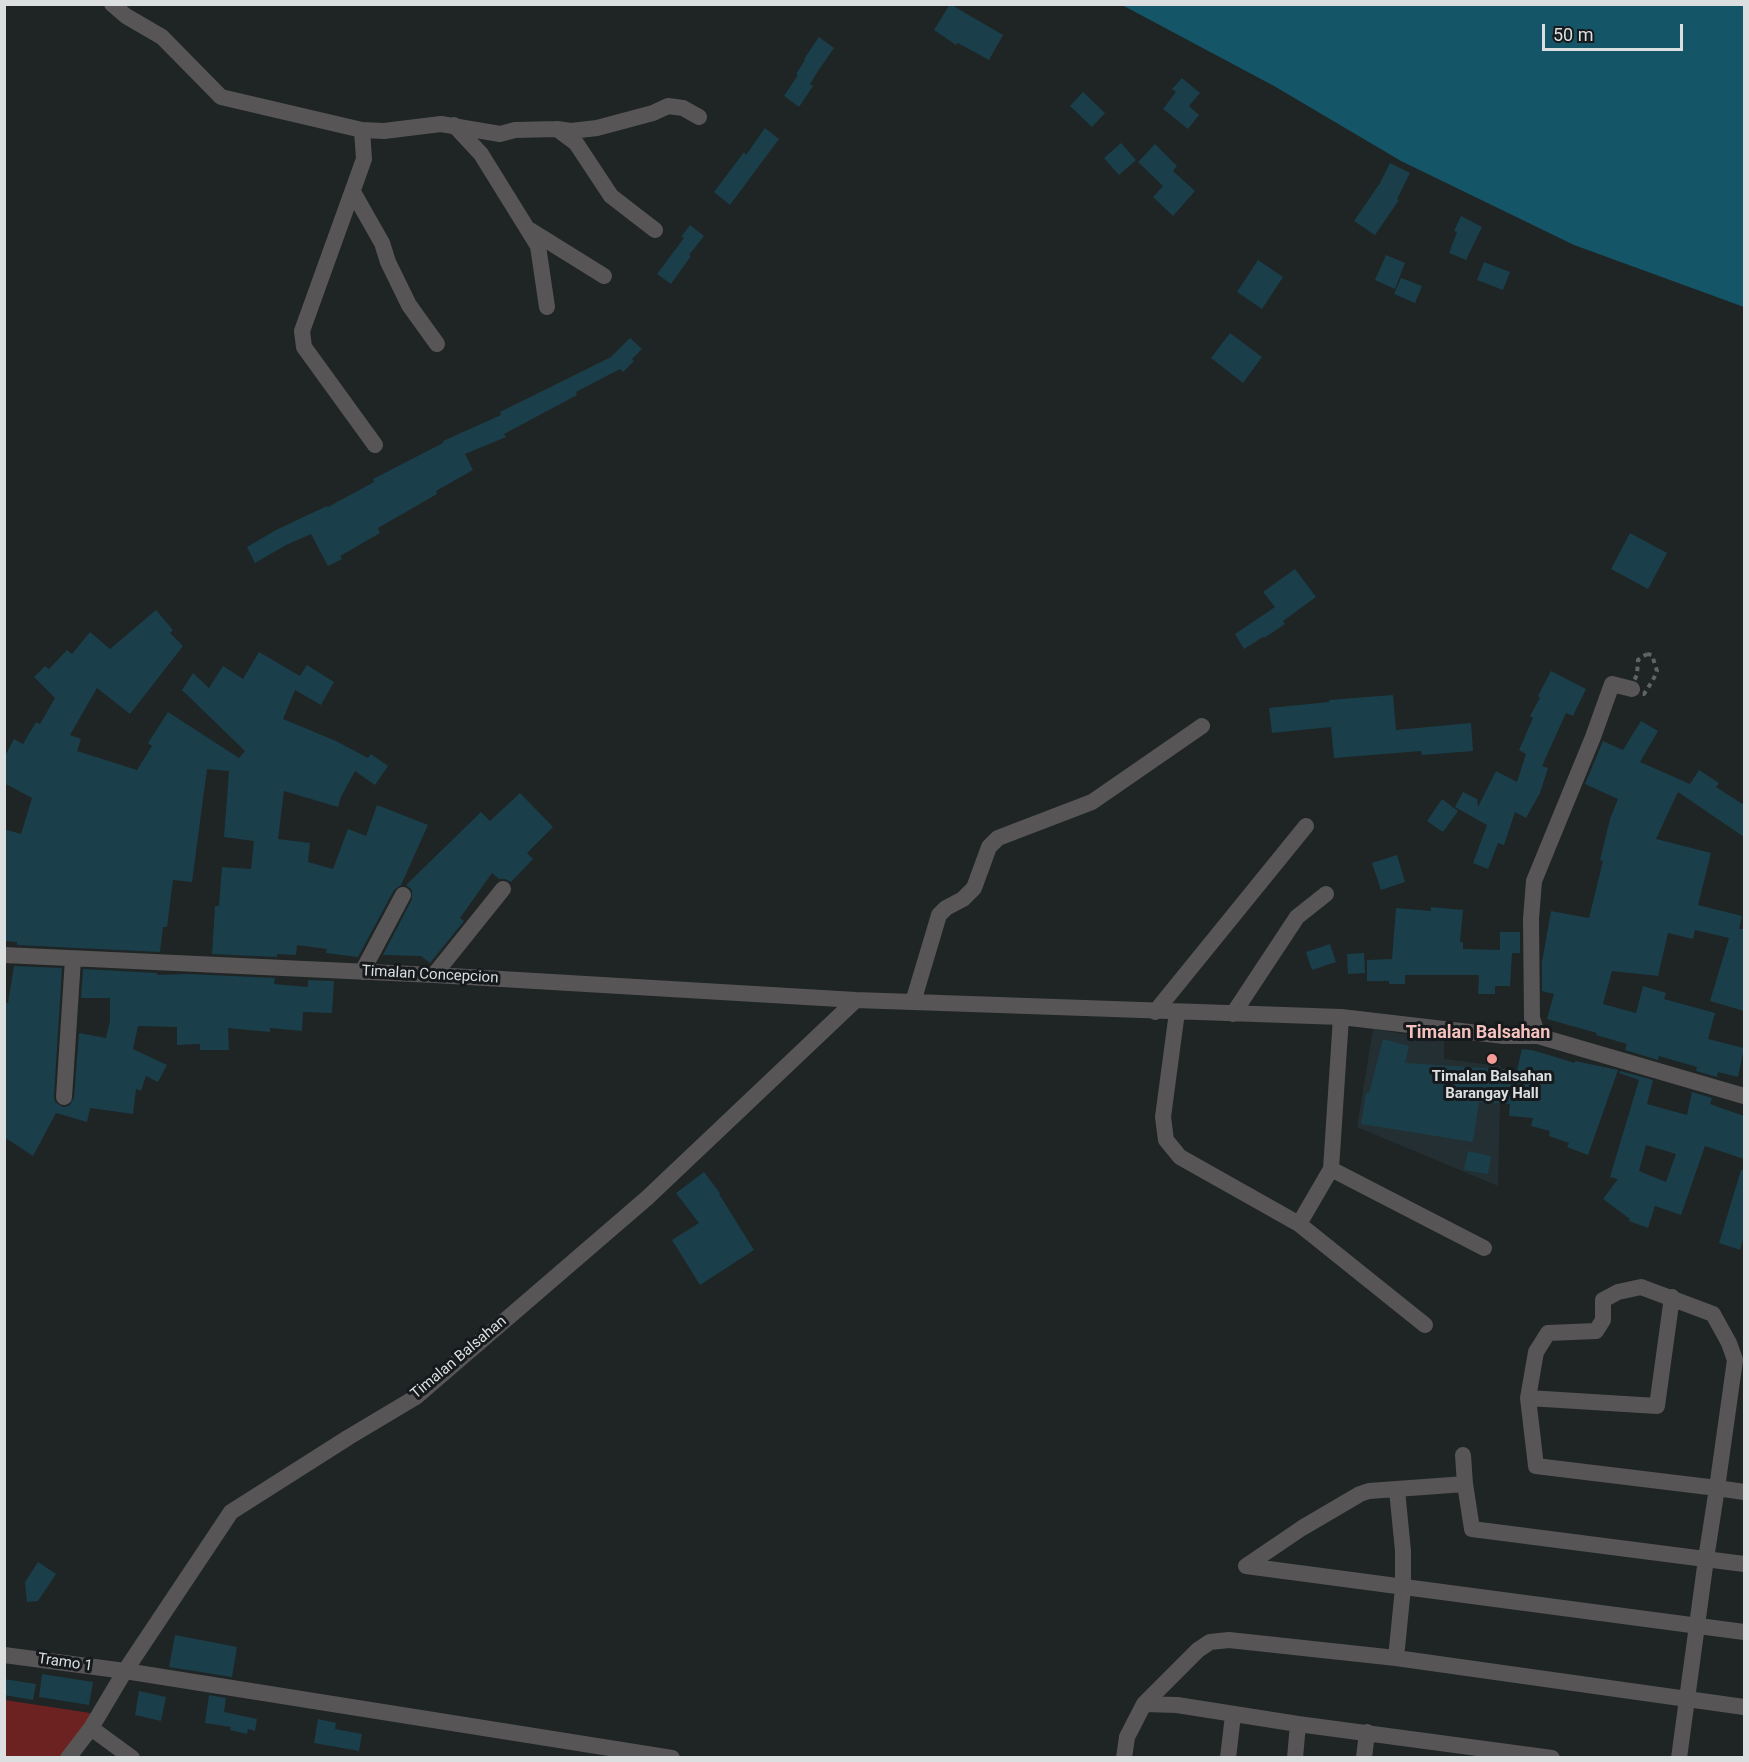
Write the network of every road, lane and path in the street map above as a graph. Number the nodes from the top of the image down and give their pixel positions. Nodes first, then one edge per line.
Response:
1 (112, 4) edge
2 (699, 117) dead end
3 (454, 125) junction
4 (556, 129) junction
5 (362, 130) junction
6 (353, 192) junction
7 (529, 230) junction
8 (655, 230) dead end
9 (603, 276) dead end
10 (547, 307) dead end
11 (437, 344) dead end
12 (375, 445) dead end
13 (1632, 689) junction
14 (1202, 726) dead end
15 (1306, 826) dead end
16 (503, 889) dead end
17 (1326, 894) dead end
18 (403, 895) dead end
19 (4, 955) edge
20 (73, 959) junction
21 (362, 972) junction
22 (434, 975) junction
23 (856, 1000) junction
24 (913, 1002) junction
25 (1155, 1012) junction
26 (1177, 1012) junction
27 (1233, 1014) junction
28 (1341, 1017) junction
29 (1538, 1036) junction
30 (1744, 1096) edge
31 (64, 1097) dead end
32 (1331, 1169) junction
33 (1299, 1224) junction
34 (1484, 1248) dead end
35 (1672, 1298) junction
36 (1425, 1325) dead end
37 (1740, 1360) edge
38 (1528, 1398) junction
39 (1463, 1455) dead end
40 (1465, 1484) junction
41 (1717, 1488) junction
42 (1397, 1490) junction
43 (1744, 1492) edge
44 (1706, 1559) junction
45 (1744, 1564) edge
46 (1403, 1588) junction
47 (1697, 1626) junction
48 (1744, 1632) edge
49 (4, 1655) edge
50 (1396, 1659) junction
51 (125, 1671) junction
52 (1687, 1699) junction
53 (1144, 1704) junction
54 (1744, 1707) edge
55 (1233, 1715) junction
56 (1298, 1724) junction
57 (91, 1728) junction
58 (1367, 1732) junction
59 (1438, 1750) edge
60 (1502, 1754) edge
61 (68, 1758) edge
62 (132, 1758) edge
63 (672, 1758) edge
64 (1124, 1758) edge
65 (1228, 1758) edge
66 (1295, 1758) edge
67 (1364, 1758) edge
68 (1552, 1758) edge
69 (1679, 1758) edge

1 - 5 street
2 - 4 street
3 - 4 street
3 - 5 street
3 - 7 street
4 - 8 street
5 - 6 street
6 - 11 street
6 - 12 street
7 - 9 street
7 - 10 street
13 - 13 path
13 - 29 street
14 - 24 street
15 - 25 street
16 - 22 street
17 - 27 street
18 - 21 street
19 - 20 street, Timalan Concepcion
20 - 21 street, Timalan Concepcion
20 - 31 street
21 - 22 street, Timalan Concepcion
22 - 23 street, Timalan Concepcion
23 - 24 street, Timalan Concepcion
23 - 51 street, Timalan Balsahan
24 - 25 street, Timalan Concepcion
25 - 26 street, Timalan Concepcion
26 - 27 street, Timalan Concepcion
26 - 33 street
27 - 28 street, Timalan Concepcion
28 - 29 street, Timalan Concepcion
28 - 32 street
29 - 30 street, Timalan Concepcion
32 - 33 street
32 - 34 street
33 - 36 street
35 - 37 street
35 - 38 street
35 - 38 street
37 - 41 street
38 - 41 street
39 - 40 street
40 - 42 street
40 - 44 street
41 - 43 street
41 - 44 street
42 - 46 street
42 - 46 street
44 - 45 street
44 - 47 street
46 - 47 street
46 - 50 street
47 - 48 street
47 - 52 street
49 - 51 street, Tramo 1
50 - 52 street
50 - 53 street
51 - 57 street, Timalan Balsahan
51 - 63 street, Tramo 1
52 - 54 street
52 - 69 street
53 - 55 street
53 - 64 street
55 - 56 street
55 - 65 street
56 - 58 street
56 - 66 street
57 - 61 street, Timalan Balsahan
57 - 62 street
58 - 59 street
58 - 67 street
59 - 60 street
60 - 68 street

